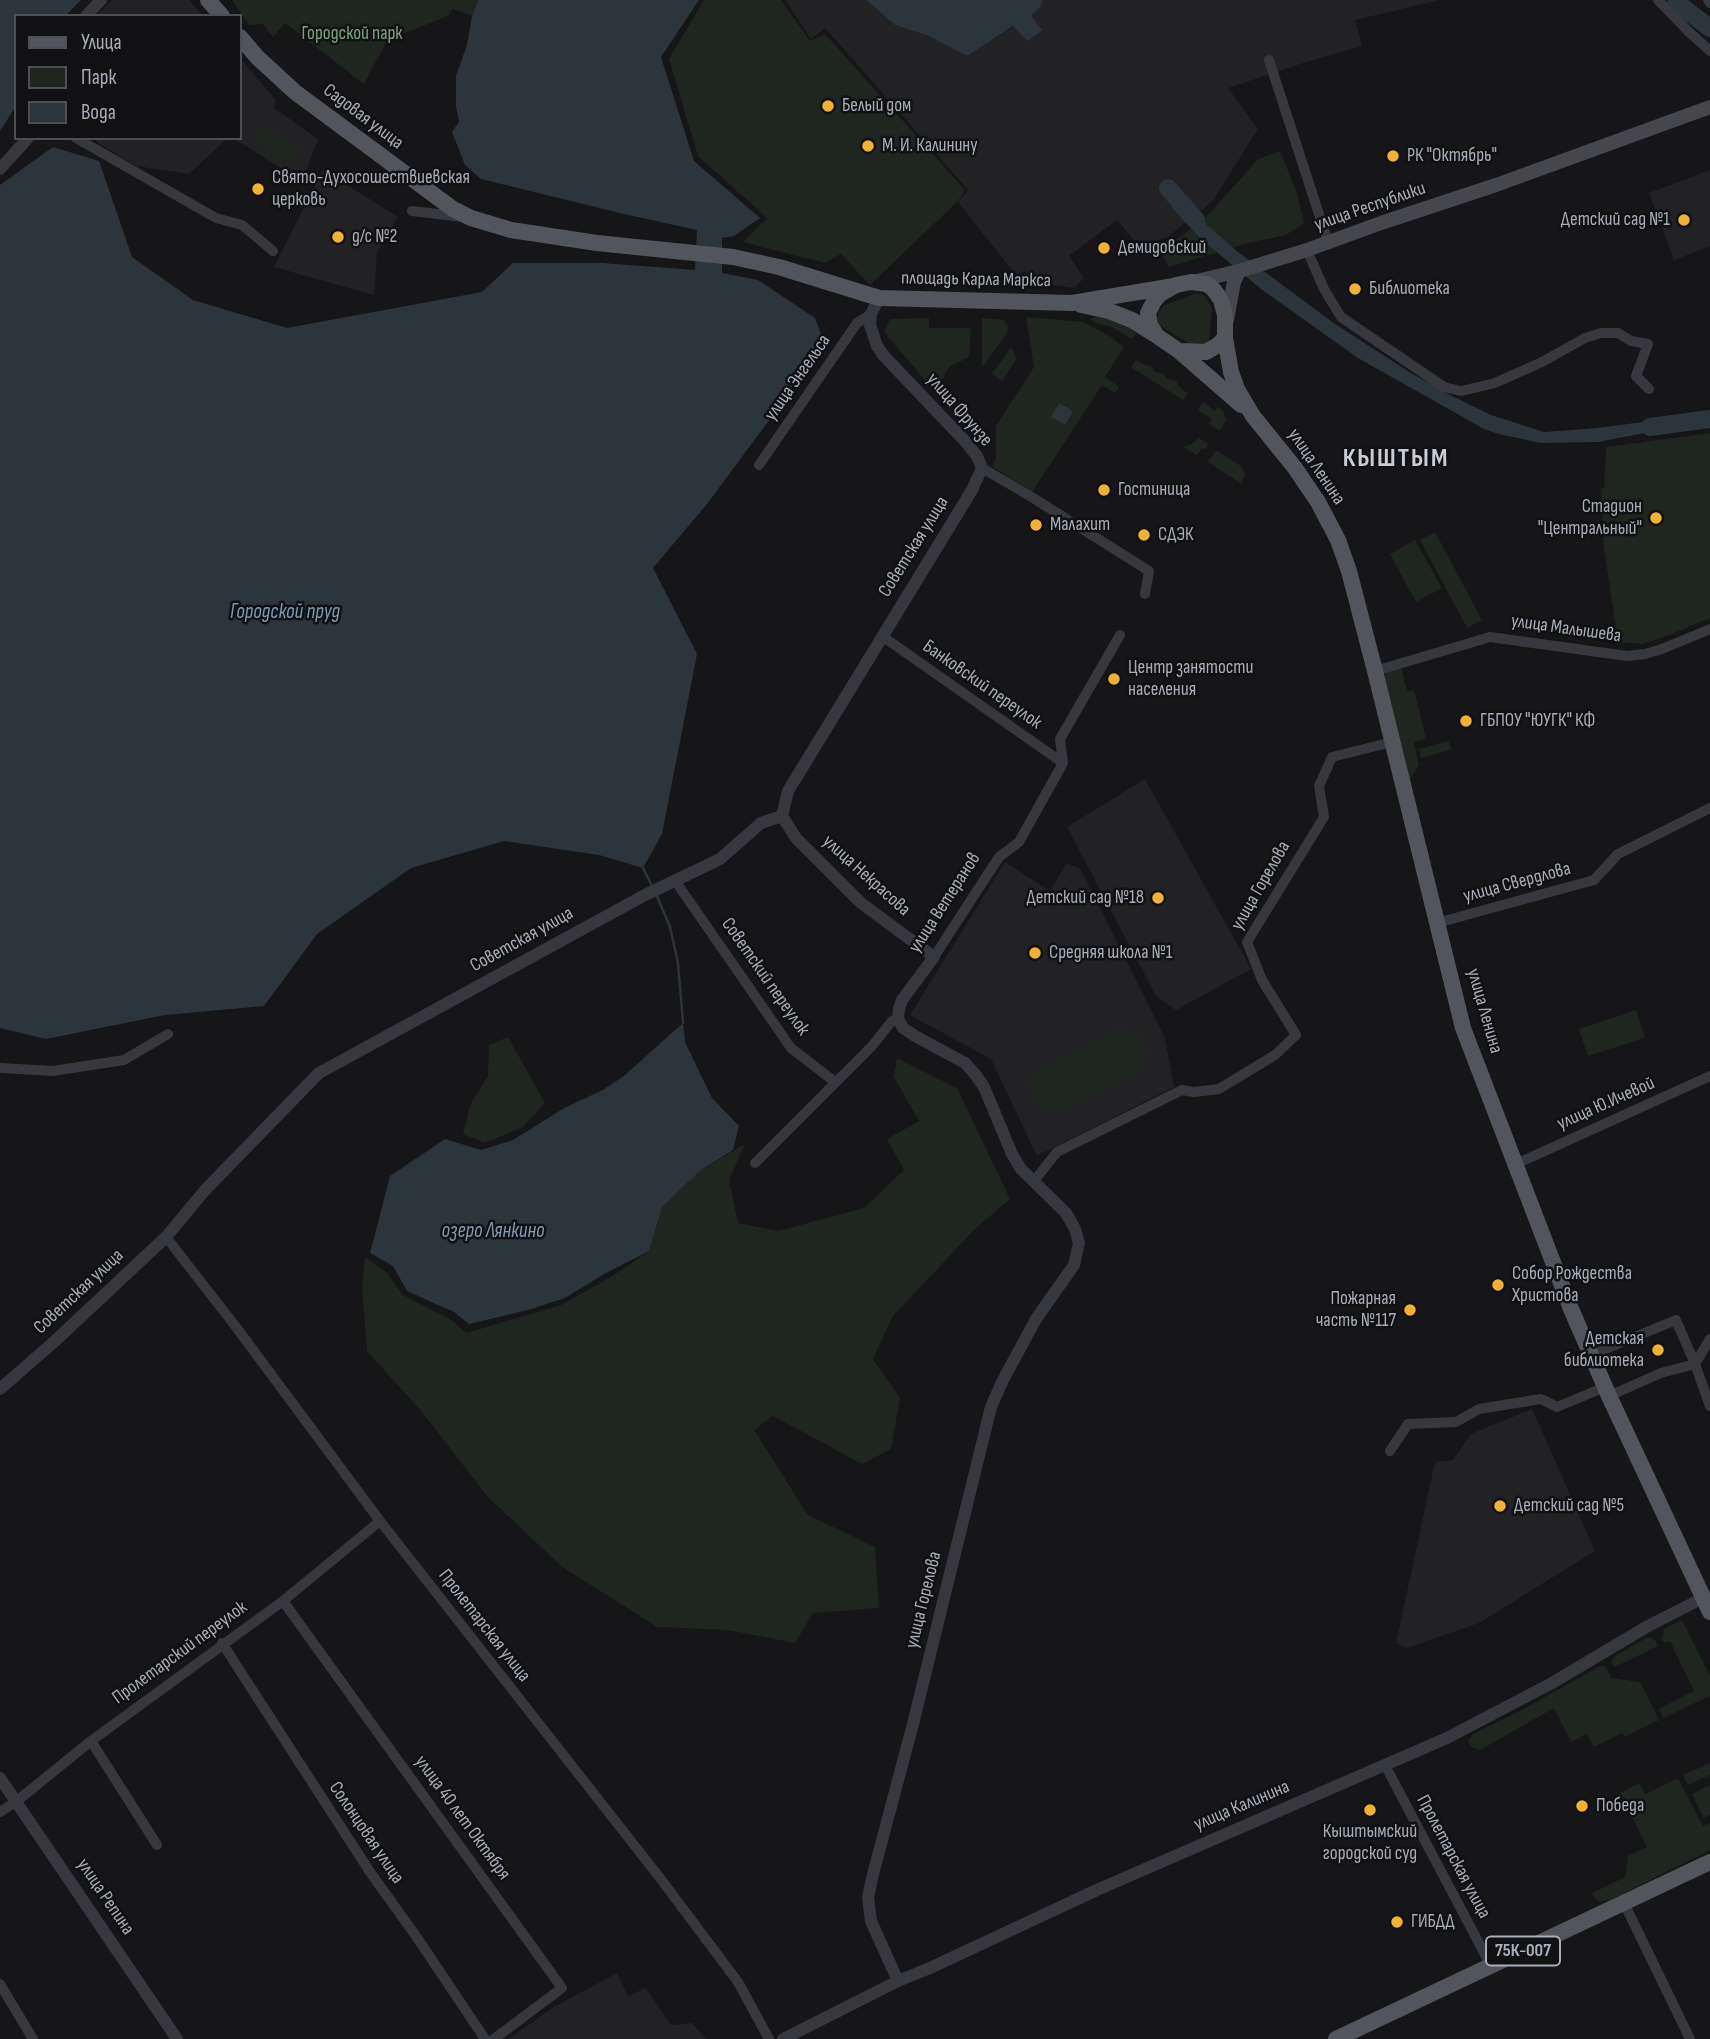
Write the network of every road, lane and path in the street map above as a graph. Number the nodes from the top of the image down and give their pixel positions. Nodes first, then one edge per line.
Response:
1 (101, 0) edge
2 (208, 0) edge
3 (1658, 0) edge
4 (88, 14) edge
5 (220, 14) edge
6 (242, 39) edge
7 (1710, 51) edge
8 (1269, 60) dead end
9 (1710, 107) edge
10 (26, 140) edge
11 (80, 140) edge
12 (0, 169) edge
13 (412, 211) dead end
14 (471, 218) junction
15 (1328, 242) junction
16 (1307, 250) junction
17 (274, 251) dead end
18 (733, 257) joint
19 (1239, 271) junction
20 (1191, 282) junction
21 (1174, 286) junction
22 (879, 298) junction
23 (1072, 303) junction
24 (871, 314) junction
25 (1226, 334) junction
26 (1157, 335) junction
27 (1179, 351) junction
28 (1649, 389) dead end
29 (1254, 416) junction
30 (759, 466) dead end
31 (982, 468) junction
32 (1145, 594) dead end
33 (1710, 629) edge
34 (1120, 635) dead end
35 (881, 636) junction
36 (1375, 671) junction
37 (1392, 742) junction
38 (1063, 763) junction
39 (1710, 808) edge
40 (782, 816) junction
41 (676, 881) junction
42 (1437, 923) junction
43 (934, 957) junction
44 (898, 1019) junction
45 (168, 1034) dead end
46 (0, 1068) edge
47 (1710, 1076) edge
48 (835, 1082) junction
49 (755, 1163) dead end
50 (1516, 1164) junction
51 (1034, 1181) junction
52 (166, 1237) junction
53 (1710, 1339) edge
54 (1591, 1356) junction
55 (1710, 1357) edge
56 (1695, 1364) junction
57 (0, 1389) edge
58 (1607, 1392) junction
59 (1710, 1406) edge
60 (1390, 1451) dead end
61 (380, 1521) junction
62 (283, 1601) junction
63 (1708, 1602) edge
64 (222, 1643) junction
65 (91, 1741) junction
66 (1385, 1765) junction
67 (0, 1778) edge
68 (17, 1801) junction
69 (0, 1812) edge
70 (157, 1845) dead end
71 (1710, 1862) edge
72 (1624, 1903) junction
73 (1491, 1966) junction
74 (898, 1981) junction
75 (0, 1984) edge
76 (786, 2038) edge
77 (33, 2039) edge
78 (177, 2039) edge
79 (485, 2039) edge
80 (495, 2039) edge
81 (769, 2039) edge
82 (1336, 2039) edge
83 (1690, 2039) edge

1 - 4 street
2 - 5 main road
3 - 7 street
6 - 14 main road, Садовая улица
8 - 15 street
9 - 15 main road, улица Республики
10 - 12 street
11 - 17 street
13 - 14 street, Садовая улица
14 - 18 main road, Садовая улица
15 - 16 main road, улица Республики
16 - 19 main road, улица Республики
16 - 28 street
18 - 22 main road, площадь Карла Маркса
19 - 20 main road, улица Республики
19 - 25 main road
20 - 21 main road
20 - 25 main road
21 - 23 main road
21 - 26 main road
22 - 23 main road, площадь Карла Маркса
22 - 24 street
23 - 26 main road
24 - 30 street, улица Энгельса
24 - 31 street, улица Фрунзе
25 - 27 main road
25 - 29 main road
26 - 27 main road
27 - 29 main road
29 - 36 main road, улица Ленина
31 - 32 street, улица Фрунзе
31 - 35 street, Советская улица
33 - 36 street, улица Малышева
34 - 38 street, улица Ветеранов
35 - 38 street, Банковский переулок
35 - 40 street, Советская улица
36 - 37 main road, улица Ленина
37 - 42 main road, улица Ленина
37 - 51 street, улица Горелова
38 - 43 street, улица Ветеранов
39 - 42 street, улица Свердлова
40 - 41 street, Советская улица
40 - 43 street, улица Некрасова
41 - 48 street, Советский переулок
41 - 52 street, Советская улица
42 - 50 main road, улица Ленина
43 - 44 street, улица Ветеранов
44 - 48 street, улица Ветеранов
44 - 51 street
45 - 46 street
47 - 50 street, улица Ю.Ичевой
48 - 49 street, улица Ветеранов
50 - 54 main road, улица Ленина
51 - 74 street, улица Горелова
52 - 57 street, Советская улица
52 - 61 street, Пролетарская улица
53 - 56 street
54 - 56 street
54 - 58 main road, улица Ленина
55 - 56 street
56 - 58 street
56 - 59 street
58 - 60 street
58 - 63 main road, улица Ленина
61 - 62 street, Пролетарский переулок
61 - 81 street, Пролетарская улица
62 - 64 street, Пролетарский переулок
62 - 80 street, улица 40 лет Октября
63 - 66 street, улица Калинина
64 - 65 street, Пролетарский переулок
64 - 79 street, Солонцовая улица
65 - 68 street, Пролетарский переулок
65 - 70 street
66 - 73 street, Пролетарская улица
66 - 74 street, улица Калинина
67 - 68 street, улица Репина
68 - 69 street, Пролетарский переулок
68 - 78 street, улица Репина
71 - 72 main road, 75К-007
72 - 73 main road, 75К-007
72 - 83 street
73 - 82 main road, 75К-007
74 - 76 street, улица Калинина
75 - 77 street

